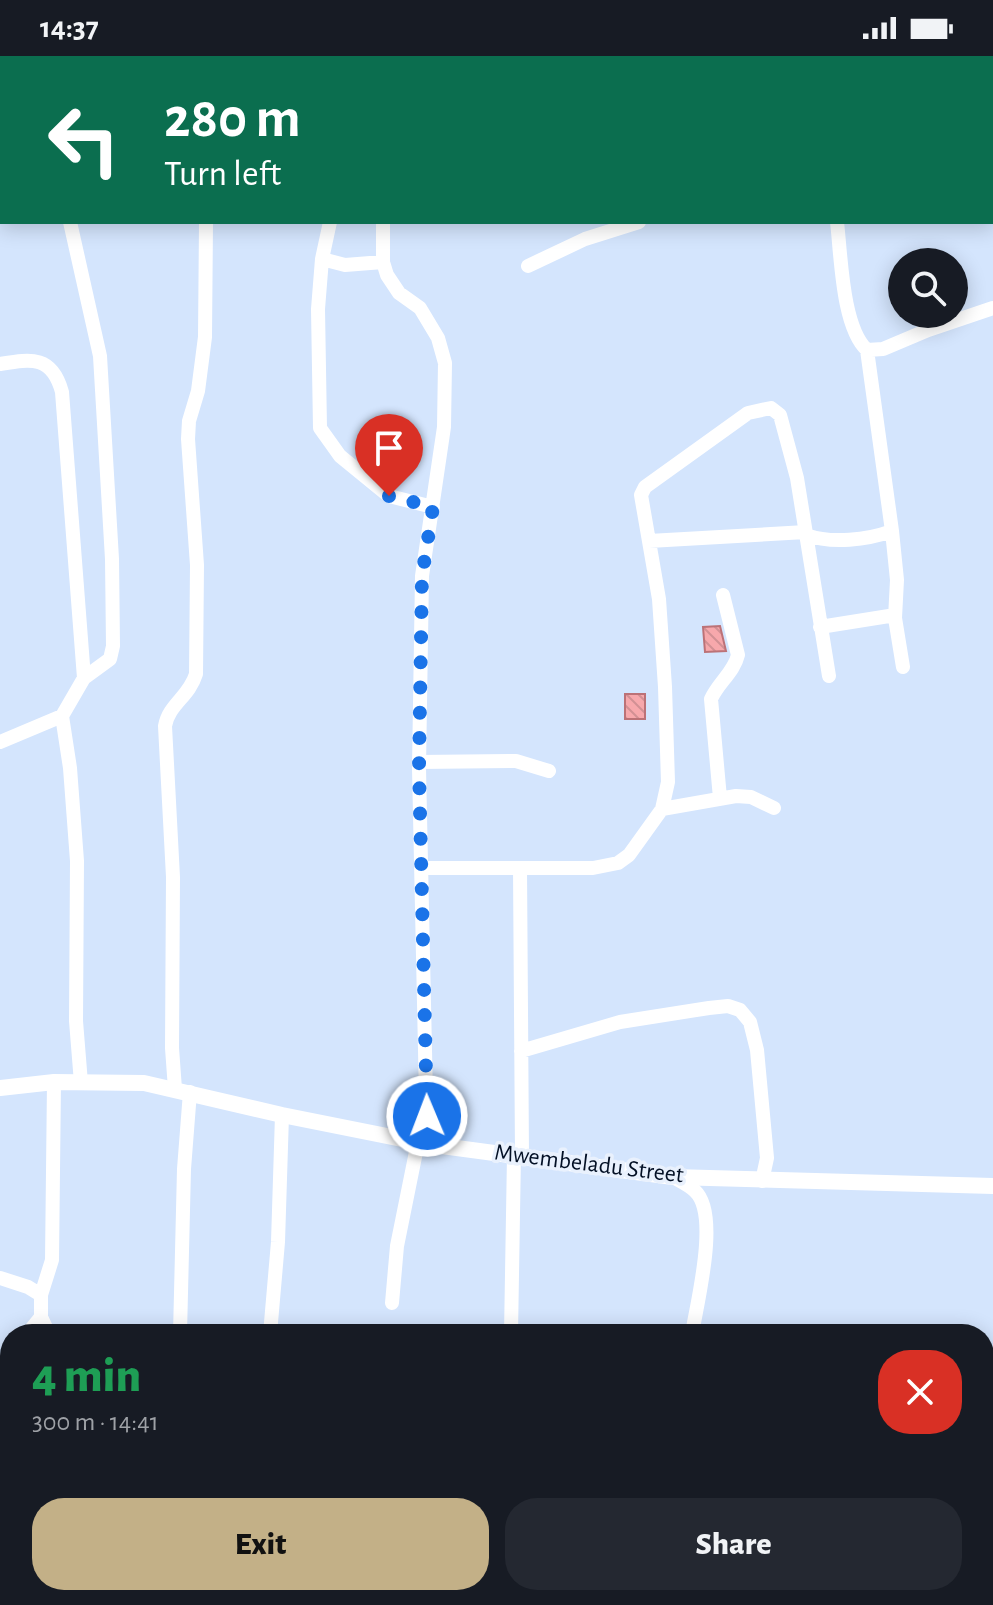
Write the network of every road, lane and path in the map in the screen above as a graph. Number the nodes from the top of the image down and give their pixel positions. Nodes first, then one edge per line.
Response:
1 (70, 224) edge
2 (206, 224) edge
3 (330, 224) edge
4 (383, 224) edge
5 (633, 224) edge
6 (837, 224) edge
7 (322, 259) junction
8 (383, 262) junction
9 (528, 266) dead end
10 (993, 308) edge
11 (867, 350) junction
12 (0, 364) edge
13 (433, 507) junction
14 (892, 531) junction
15 (806, 533) junction
16 (649, 541) junction
17 (723, 595) dead end
18 (895, 618) junction
19 (820, 627) junction
20 (903, 667) dead end
21 (829, 676) dead end
22 (84, 678) junction
23 (62, 716) junction
24 (0, 742) edge
25 (419, 762) junction
26 (549, 771) dead end
27 (720, 798) junction
28 (774, 808) dead end
29 (662, 809) junction
30 (421, 868) junction
31 (520, 868) junction
32 (521, 1051) junction
33 (54, 1082) junction
34 (81, 1083) junction
35 (0, 1088) edge
36 (182, 1090) junction
37 (282, 1115) junction
38 (423, 1143) junction
39 (518, 1155) junction
40 (673, 1177) junction
41 (762, 1181) junction
42 (993, 1186) edge
43 (0, 1278) edge
44 (41, 1295) junction
45 (392, 1303) dead end
46 (41, 1317) junction
47 (35, 1324) edge
48 (44, 1324) edge
49 (180, 1324) edge
50 (271, 1324) edge
51 (511, 1324) edge
52 (693, 1324) edge

1 - 22 street
2 - 36 street
3 - 7 street
4 - 8 street
5 - 9 street
6 - 11 street
7 - 8 street
7 - 13 street
8 - 13 street
10 - 11 street
11 - 14 street
12 - 22 street
13 - 25 street
14 - 15 street
14 - 18 street
15 - 16 street
15 - 16 street
15 - 19 street
16 - 29 street
17 - 27 street
18 - 19 street
18 - 20 street
19 - 21 street
22 - 23 street
23 - 24 street
23 - 34 street
25 - 26 street
25 - 30 street
27 - 28 street
27 - 29 street
29 - 31 street
30 - 31 street
30 - 38 street
31 - 32 street
32 - 39 street
32 - 41 street
33 - 34 street, Mwembeladu Street
33 - 35 street, Mwembeladu Street
33 - 44 street
34 - 36 street, Mwembeladu Street
36 - 37 street, Mwembeladu Street
36 - 49 street
37 - 38 street, Mwembeladu Street
37 - 50 street
38 - 39 street, Mwembeladu Street
38 - 45 street
39 - 40 street, Mwembeladu Street
39 - 51 street
40 - 41 street, Mwembeladu Street
40 - 52 street
41 - 42 street, Mwembeladu Street
43 - 44 street
44 - 46 street
46 - 47 street
46 - 48 street

